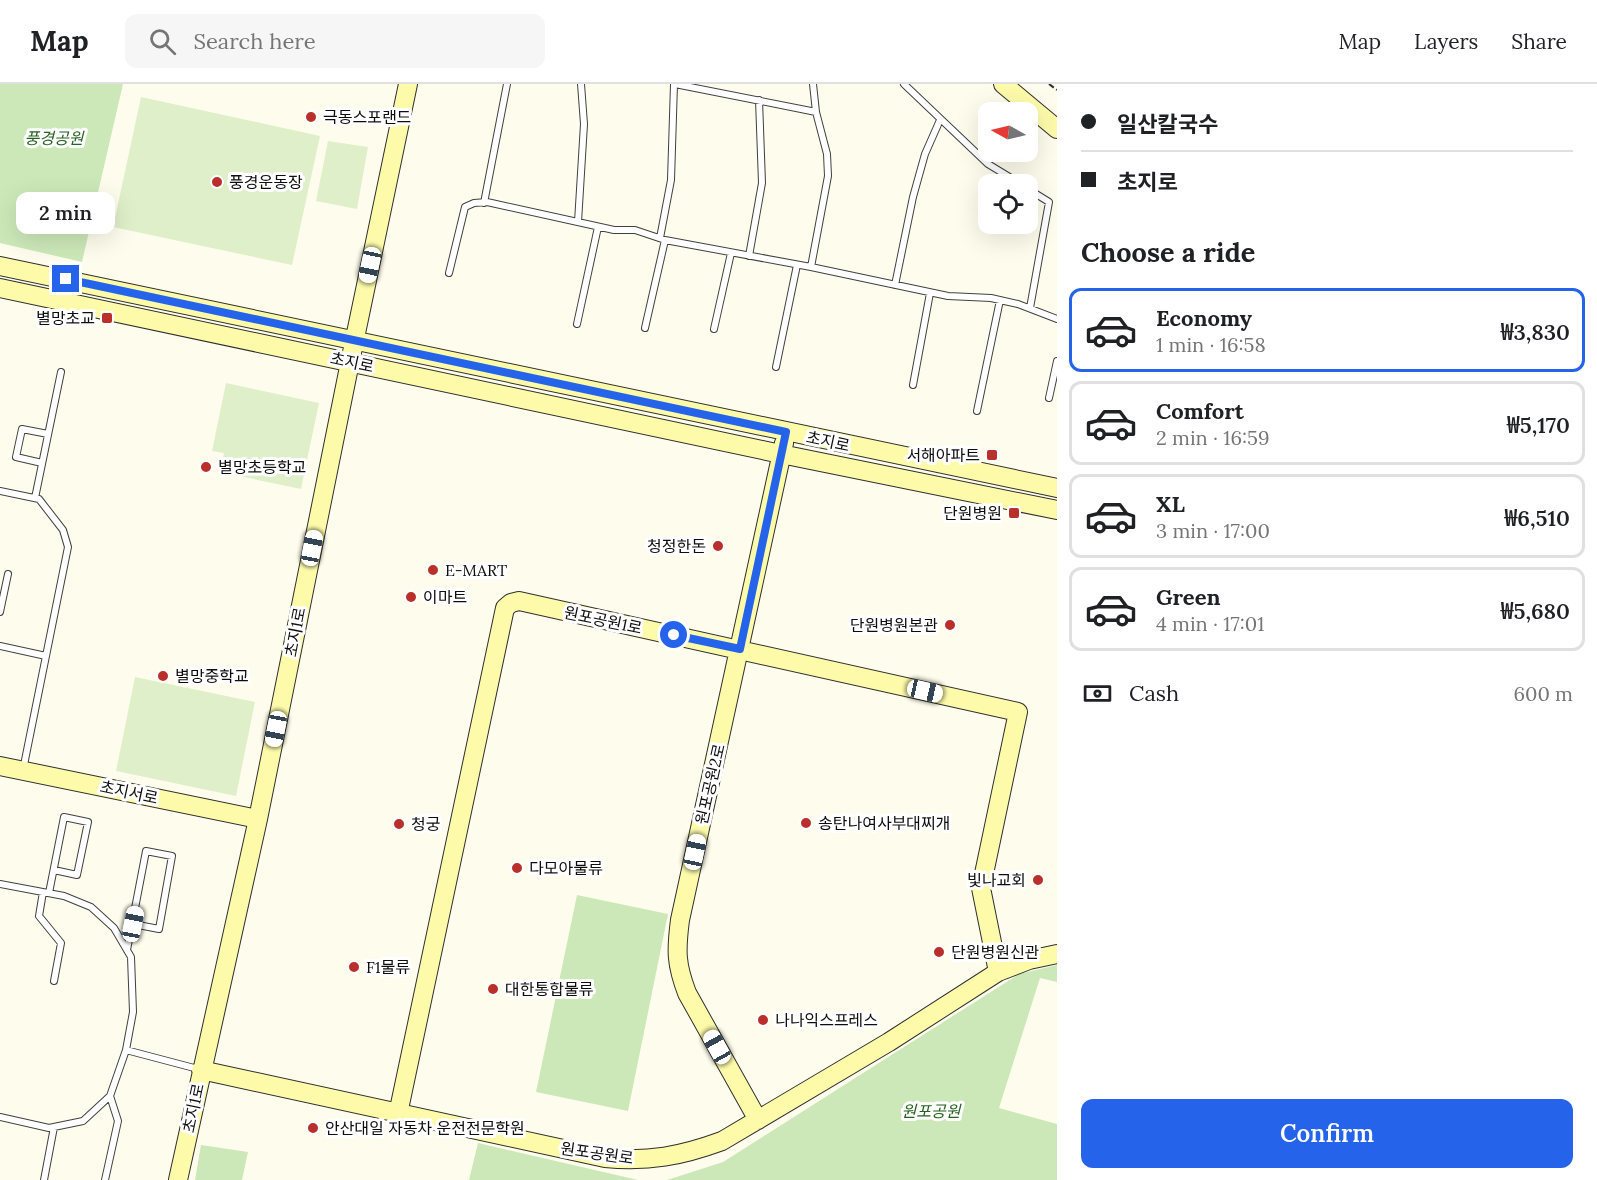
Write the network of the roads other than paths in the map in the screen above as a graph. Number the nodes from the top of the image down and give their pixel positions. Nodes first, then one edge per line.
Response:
1 (408, 84) edge
2 (507, 84) edge
3 (581, 84) edge
4 (675, 84) edge
5 (813, 84) edge
6 (904, 84) edge
7 (1003, 84) edge
8 (759, 100) junction
9 (816, 111) junction
10 (940, 120) junction
11 (1057, 129) edge
12 (1004, 174) edge
13 (1038, 195) edge
14 (484, 202) junction
15 (1049, 202) junction
16 (1057, 205) edge
17 (578, 222) junction
18 (598, 227) junction
19 (662, 239) junction
20 (731, 253) junction
21 (749, 256) junction
22 (797, 265) junction
23 (0, 266) edge
24 (811, 267) junction
25 (449, 273) dead end
26 (895, 285) junction
27 (0, 288) edge
28 (930, 293) junction
29 (1000, 300) junction
30 (1030, 309) junction
31 (1057, 319) edge
32 (577, 324) dead end
33 (645, 328) dead end
34 (714, 329) dead end
35 (354, 340) junction
36 (1057, 361) edge
37 (350, 362) junction
38 (776, 367) dead end
39 (61, 372) dead end
40 (913, 385) dead end
41 (1049, 399) dead end
42 (977, 411) dead end
43 (786, 432) junction
44 (48, 434) junction
45 (782, 454) junction
46 (42, 463) junction
47 (1057, 488) edge
48 (0, 491) edge
49 (35, 498) junction
50 (1057, 510) edge
51 (8, 574) dead end
52 (0, 612) edge
53 (0, 646) edge
54 (740, 649) junction
55 (46, 656) junction
56 (0, 766) edge
57 (23, 770) junction
58 (258, 819) junction
59 (54, 870) junction
60 (0, 884) edge
61 (46, 893) junction
62 (133, 924) junction
63 (127, 950) junction
64 (1057, 954) edge
65 (998, 972) junction
66 (54, 981) dead end
67 (126, 1050) junction
68 (201, 1070) junction
69 (110, 1096) junction
70 (398, 1114) junction
71 (0, 1117) edge
72 (758, 1120) junction
73 (54, 1127) junction
74 (44, 1180) edge
75 (105, 1180) edge
76 (178, 1180) edge

1 - 35 street, 초지1로
2 - 14 lane
3 - 17 lane
4 - 8 lane
4 - 19 lane
5 - 9 lane
6 - 10 lane
7 - 11 street
8 - 9 lane
8 - 21 lane
9 - 24 lane
10 - 12 lane
10 - 26 lane
13 - 15 lane
14 - 17 lane
14 - 25 lane
15 - 16 lane
15 - 30 lane
17 - 18 lane
18 - 19 lane
18 - 32 lane
19 - 20 lane
19 - 33 lane
20 - 21 lane
20 - 34 lane
21 - 22 lane
22 - 24 lane
22 - 38 lane
23 - 35 street, 초지로
24 - 26 lane
26 - 28 lane
27 - 37 street, 초지로
28 - 29 lane
28 - 40 lane
29 - 30 lane
29 - 42 lane
30 - 31 lane
35 - 37 street, 초지1로
35 - 43 street, 초지로
36 - 41 lane
37 - 45 street, 초지로
37 - 58 street, 초지1로
39 - 44 lane
43 - 45 street, 원포공원2로
43 - 47 street, 초지로
44 - 46 lane
44 - 46 lane
45 - 50 street, 초지로
45 - 54 street, 원포공원2로
46 - 49 lane
48 - 49 lane
49 - 55 lane
51 - 52 lane
53 - 55 lane
54 - 65 street, 원포공원1로
54 - 70 street, 원포공원1로
54 - 72 street, 원포공원2로
55 - 57 lane
56 - 57 street, 초지서로
57 - 58 street, 초지서로
58 - 68 street, 초지1로
59 - 59 lane
59 - 61 lane
60 - 61 lane
61 - 63 lane
61 - 66 lane
62 - 62 lane
62 - 63 lane
63 - 67 lane
64 - 65 street, 원포공원로
65 - 72 street, 원포공원로
67 - 68 lane
67 - 69 lane
68 - 70 street, 원포공원로
68 - 76 street, 초지1로
69 - 73 lane
69 - 75 lane
70 - 72 street, 원포공원로
71 - 73 lane
73 - 74 lane

